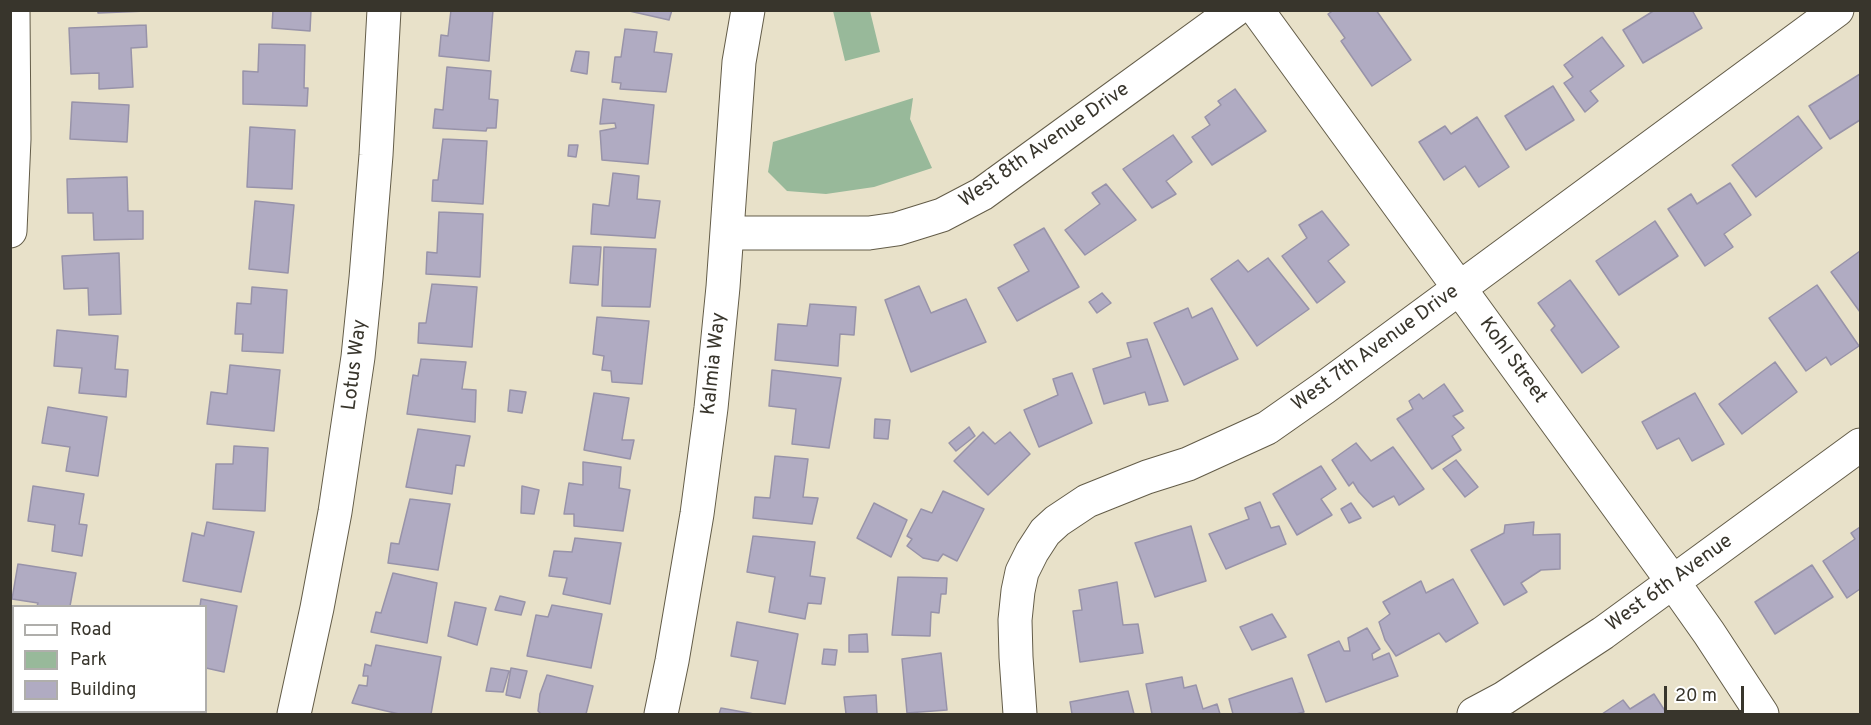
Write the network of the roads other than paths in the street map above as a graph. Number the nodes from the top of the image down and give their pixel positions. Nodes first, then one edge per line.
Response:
1 (13, 10) edge
2 (384, 10) edge
3 (748, 10) edge
4 (1235, 10) edge
5 (1257, 10) edge
6 (1837, 10) edge
7 (10, 231) edge
8 (727, 233) junction
9 (1459, 289) junction
10 (1860, 445) edge
11 (1672, 582) junction
12 (294, 714) edge
13 (660, 714) edge
14 (1020, 714) edge
15 (1474, 714) edge
16 (1762, 714) edge

1 - 7 street
2 - 12 street, Lotus Way
3 - 8 street, Kalmia Way
4 - 8 street, West 8th Avenue Drive
5 - 9 street, Kohl Street
6 - 9 street, West 7th Avenue Drive
8 - 13 street, Kalmia Way
9 - 11 street, Kohl Street
9 - 14 street, West 7th Avenue Drive
10 - 11 street, West 6th Avenue
11 - 15 street, West 6th Avenue
11 - 16 street, Kohl Street

